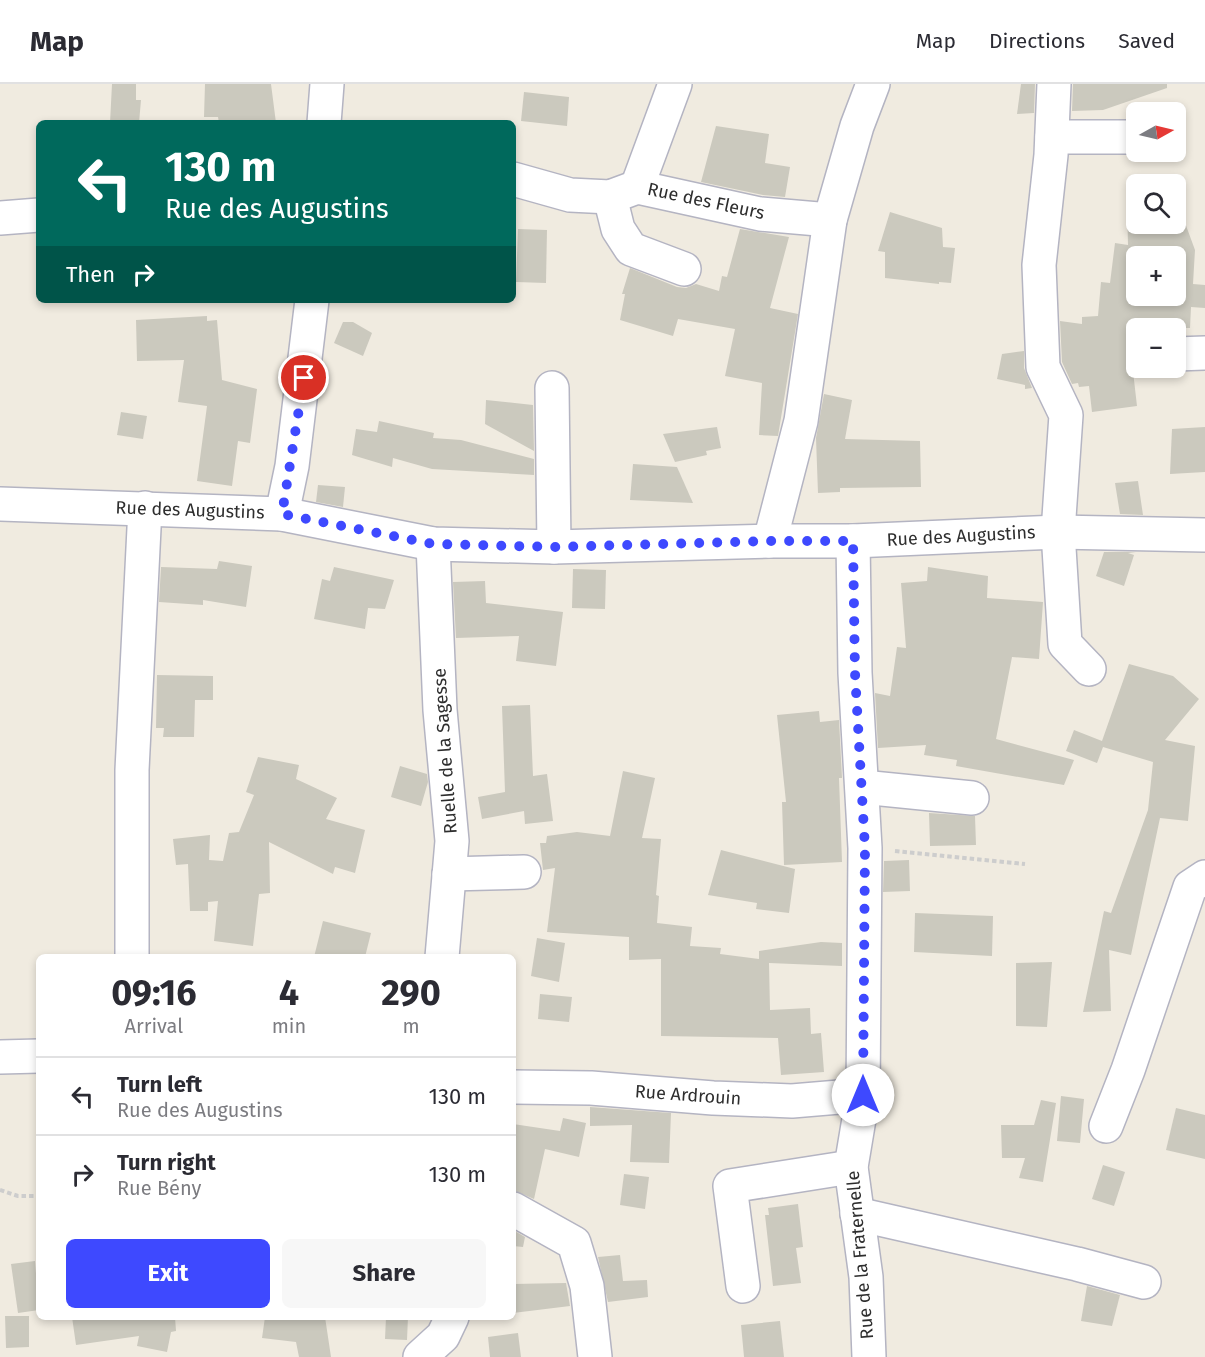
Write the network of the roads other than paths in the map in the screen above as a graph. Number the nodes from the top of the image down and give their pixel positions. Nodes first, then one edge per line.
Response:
1 (327, 84) edge
2 (675, 84) edge
3 (873, 84) edge
4 (1054, 84) edge
5 (324, 120) edge
6 (1052, 137) junction
7 (1126, 137) edge
8 (516, 180) edge
9 (624, 192) junction
10 (36, 215) edge
11 (0, 218) edge
12 (830, 220) junction
13 (684, 269) dead end
14 (312, 303) edge
15 (1205, 352) edge
16 (1186, 353) edge
17 (552, 388) dead end
18 (0, 504) edge
19 (145, 508) junction
20 (282, 514) junction
21 (1058, 532) junction
22 (1205, 535) edge
23 (770, 541) junction
24 (853, 541) junction
25 (433, 544) junction
26 (554, 547) junction
27 (1089, 669) dead end
28 (862, 787) junction
29 (972, 798) dead end
30 (524, 872) dead end
31 (449, 874) junction
32 (1205, 877) edge
33 (132, 954) edge
34 (442, 954) edge
35 (36, 1056) edge
36 (0, 1057) edge
37 (516, 1087) edge
38 (863, 1095) junction
39 (1106, 1126) dead end
40 (852, 1167) junction
41 (516, 1211) edge
42 (857, 1214) junction
43 (1144, 1282) dead end
44 (743, 1286) dead end
45 (451, 1320) edge
46 (420, 1357) edge
47 (595, 1357) edge
48 (869, 1357) edge

1 - 5 street
2 - 9 street
3 - 12 street
4 - 6 street
6 - 7 street
6 - 21 street
8 - 9 street, Rue des Fleurs
9 - 12 street, Rue des Fleurs
9 - 13 street
10 - 11 street
12 - 23 street
14 - 20 street
15 - 16 street
17 - 26 street
18 - 19 street, Rue des Augustins
19 - 20 street, Rue des Augustins
19 - 33 street
20 - 25 street, Rue des Augustins
21 - 22 street, Rue des Augustins
21 - 24 street, Rue des Augustins
21 - 27 street
23 - 24 street, Rue des Augustins
23 - 26 street, Rue des Augustins
24 - 28 street, Rue de la Fraternelle
25 - 26 street, Rue des Augustins
25 - 31 street, Ruelle de la Sagesse
28 - 29 street
28 - 38 street, Rue de la Fraternelle
30 - 31 street
31 - 34 street, Ruelle de la Sagesse
32 - 39 street
35 - 36 street
37 - 38 street, Rue Ardrouin
38 - 40 street, Rue de la Fraternelle
40 - 42 street, Rue de la Fraternelle
40 - 44 street
41 - 47 street
42 - 43 street
42 - 48 street, Rue de la Fraternelle
45 - 46 street

